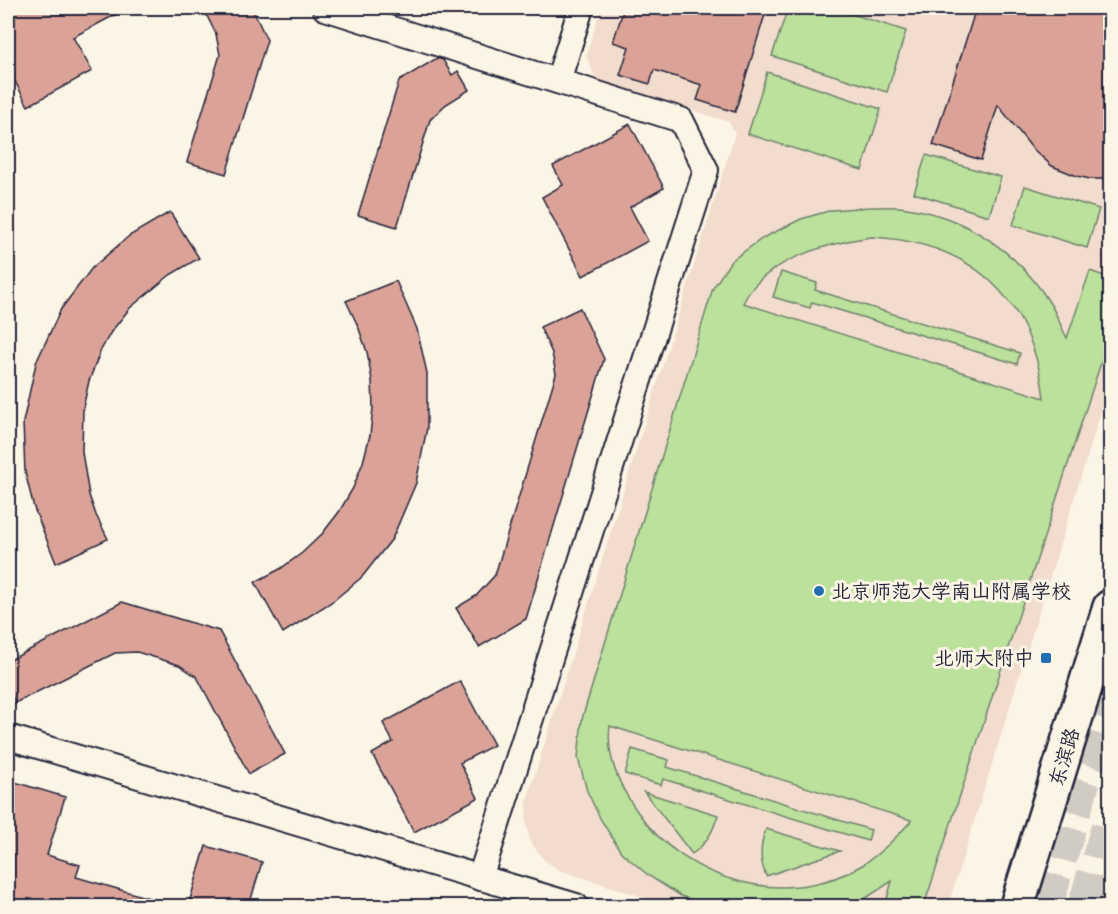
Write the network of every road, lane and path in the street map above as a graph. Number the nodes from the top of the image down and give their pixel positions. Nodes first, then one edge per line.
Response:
1 (325, 8) edge
2 (581, 8) edge
3 (558, 81) junction
4 (1110, 607) edge
5 (8, 737) edge
6 (480, 878) junction
7 (576, 906) edge
8 (1017, 906) edge

1 - 3 street
2 - 3 street
3 - 6 street
4 - 8 main road, 东滨路
5 - 6 street
6 - 7 street

